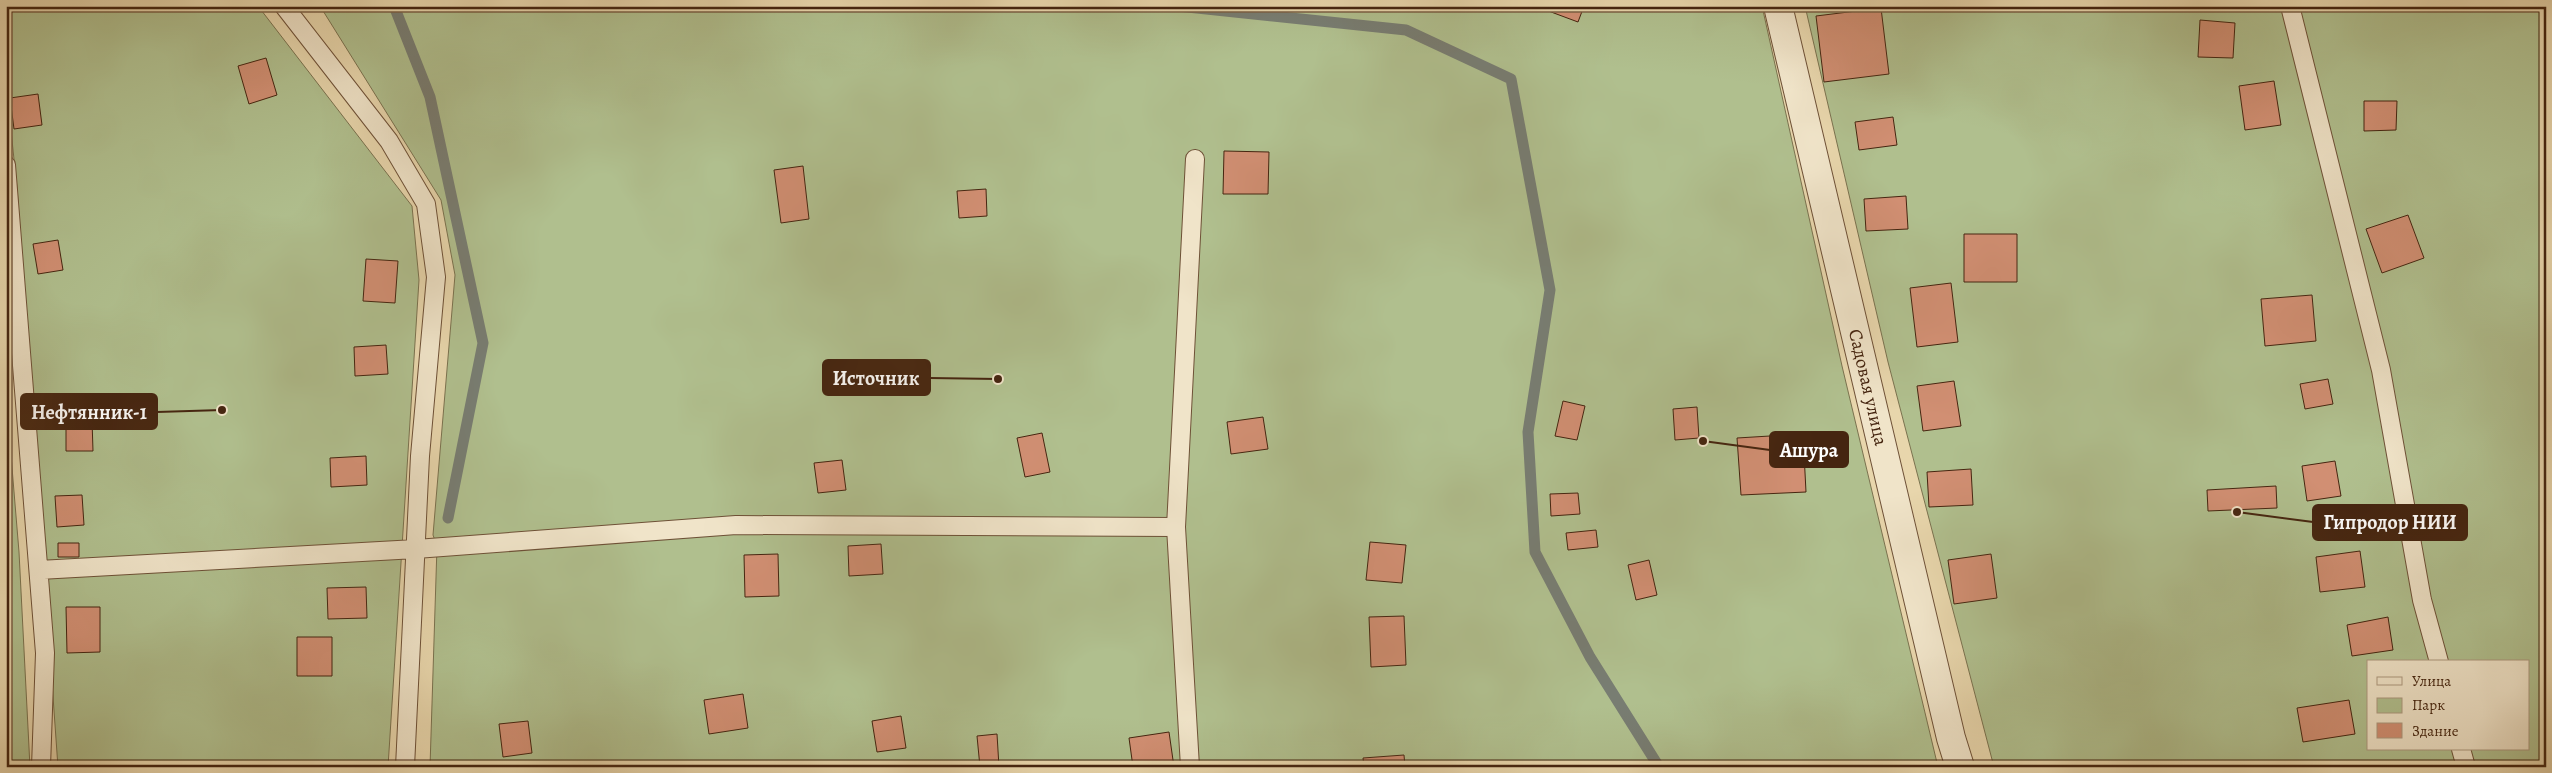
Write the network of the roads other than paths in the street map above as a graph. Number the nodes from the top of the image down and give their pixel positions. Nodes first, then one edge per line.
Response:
1 (284, 6) edge
2 (1778, 6) edge
3 (2290, 6) edge
4 (1195, 159) dead end
5 (6, 165) edge
6 (1176, 527) junction
7 (416, 549) junction
8 (38, 570) junction
9 (2437, 660) edge
10 (2461, 750) edge
11 (41, 767) edge
12 (405, 767) edge
13 (1190, 767) edge
14 (1960, 767) edge
15 (2466, 767) edge

1 - 7 lane
2 - 14 street, Садовая улица
3 - 9 lane
4 - 6 lane
5 - 8 lane
6 - 7 lane
6 - 13 lane
7 - 8 lane
7 - 12 lane
8 - 11 lane
10 - 15 lane

